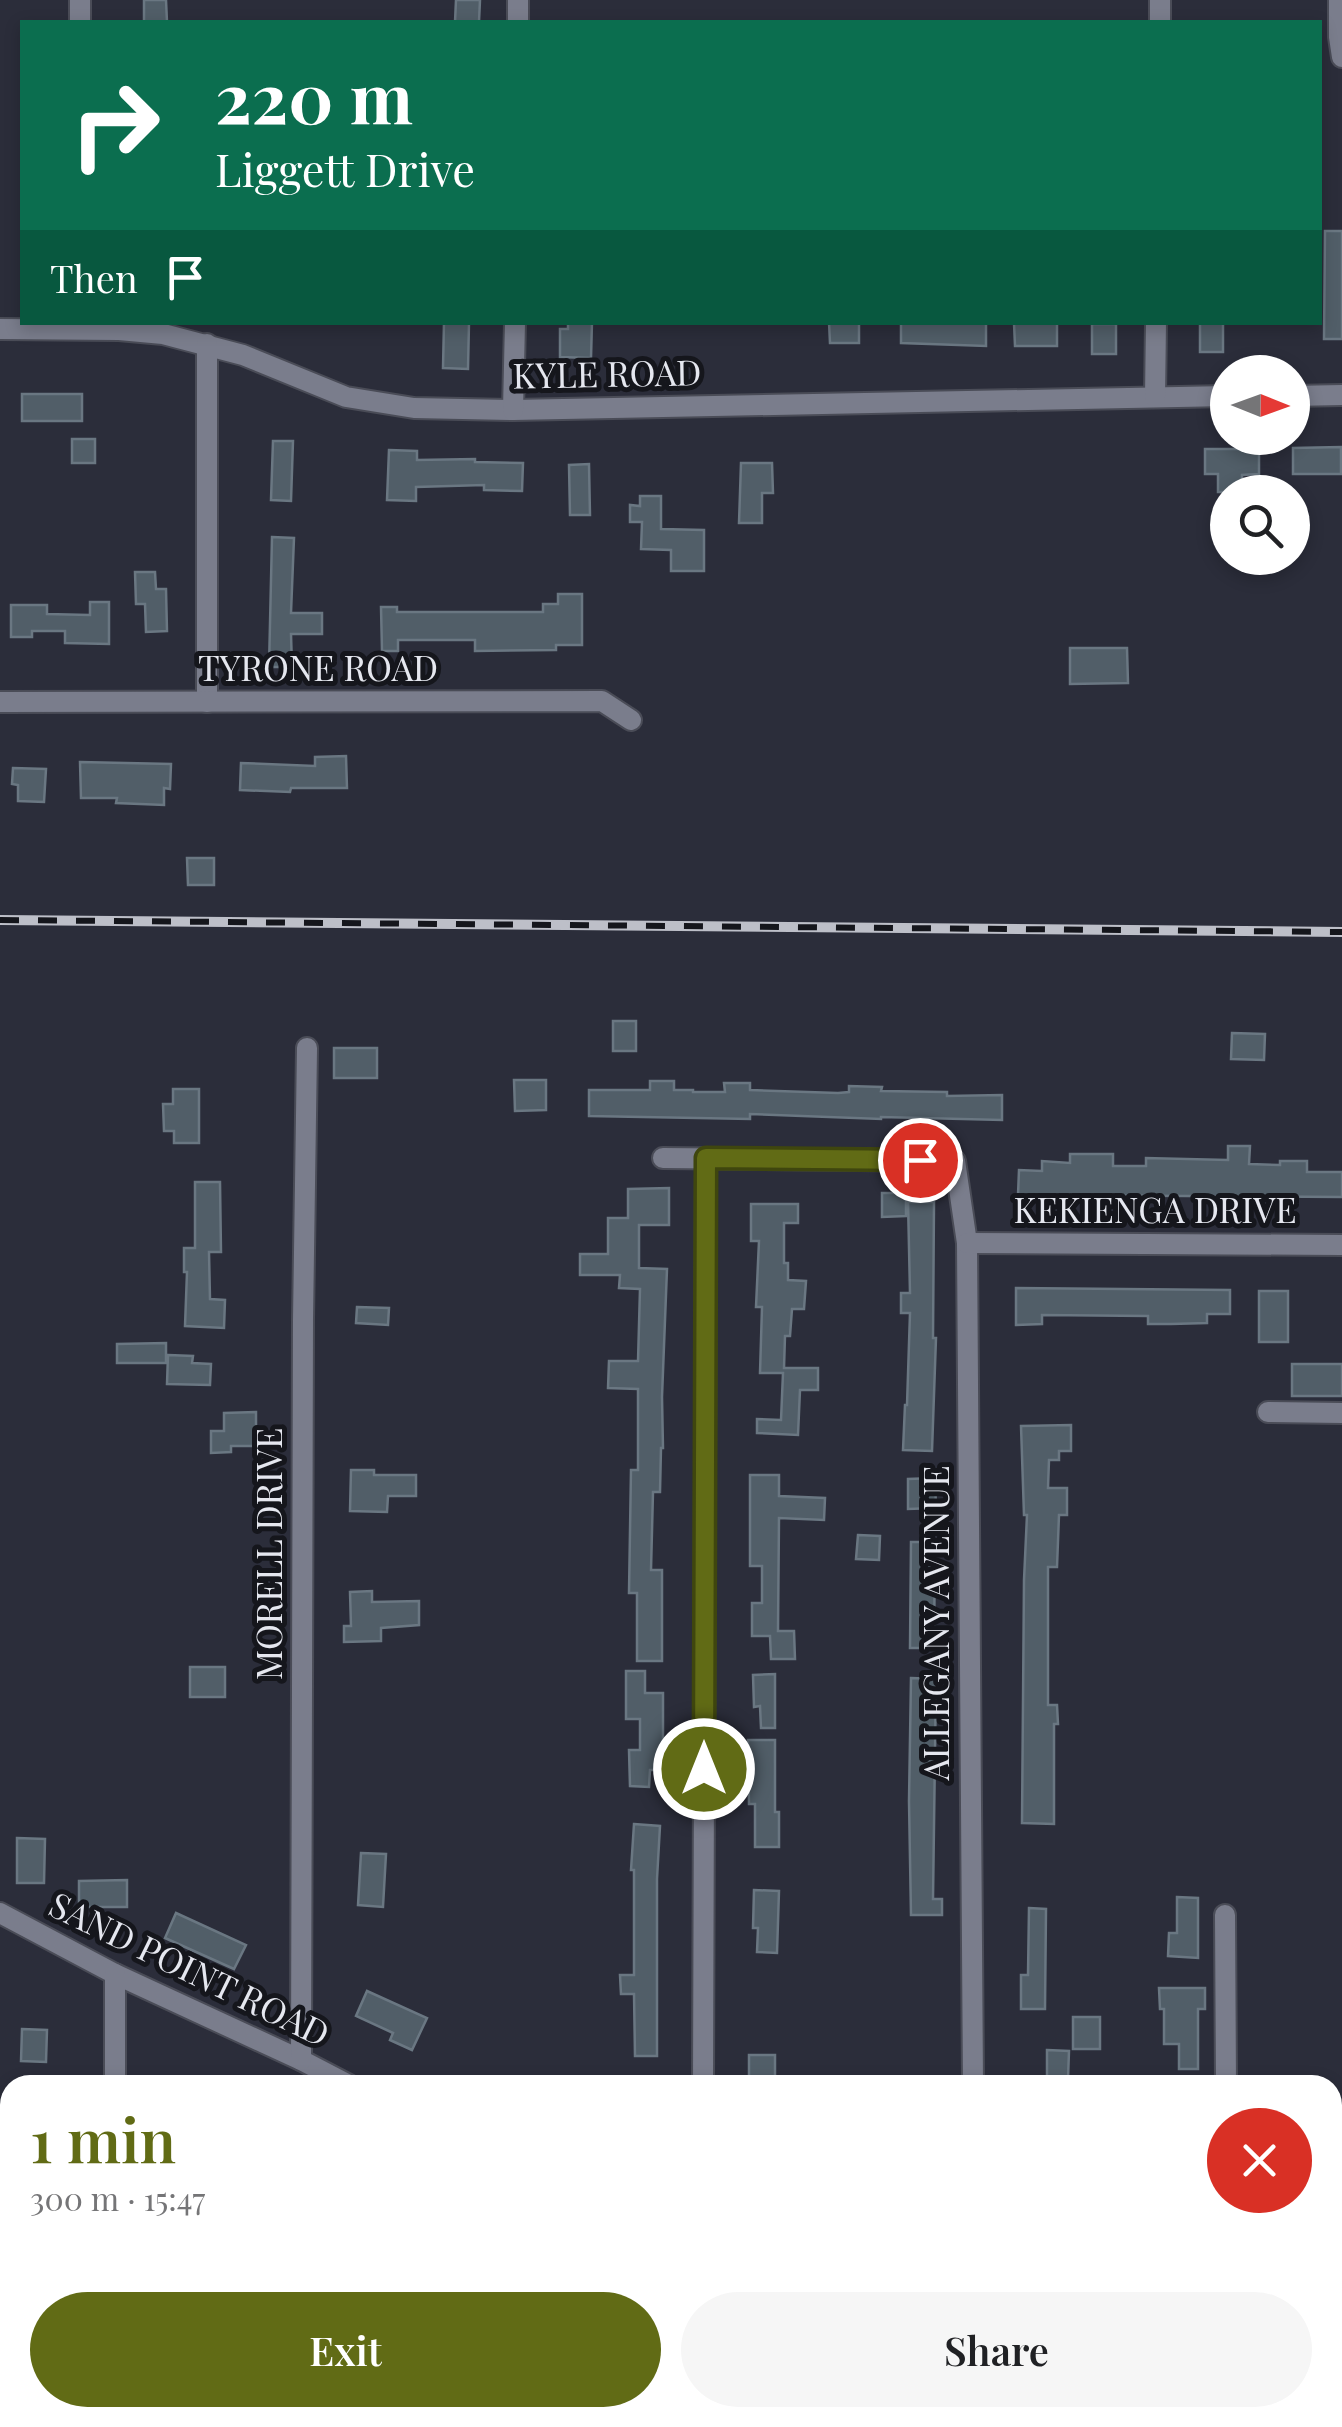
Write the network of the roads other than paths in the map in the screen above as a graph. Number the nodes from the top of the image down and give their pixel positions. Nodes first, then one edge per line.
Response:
1 (1339, 0) edge
2 (1342, 56) edge
3 (515, 325) edge
4 (1156, 325) edge
5 (78, 326) edge
6 (0, 329) edge
7 (206, 344) junction
8 (1342, 395) edge
9 (1210, 396) edge
10 (1310, 396) edge
11 (1156, 397) junction
12 (514, 410) junction
13 (0, 702) edge
14 (207, 702) junction
15 (631, 720) dead end
16 (307, 1048) dead end
17 (663, 1158) dead end
18 (706, 1158) junction
19 (967, 1242) junction
20 (1342, 1245) edge
21 (1268, 1412) dead end
22 (1342, 1413) edge
23 (0, 1914) edge
24 (1225, 1916) dead end
25 (115, 1974) junction
26 (301, 2060) junction
27 (115, 2075) edge
28 (330, 2075) edge
29 (703, 2075) edge
30 (973, 2075) edge
31 (1226, 2075) edge

1 - 2 street
3 - 12 street
4 - 11 street
5 - 6 street, KYLE ROAD
5 - 7 street, KYLE ROAD
7 - 12 street, KYLE ROAD
7 - 14 street
8 - 10 street
9 - 11 street, KYLE ROAD
11 - 12 street, KYLE ROAD
13 - 14 street, TYRONE ROAD
14 - 15 street, TYRONE ROAD
16 - 26 street, MORELL DRIVE
17 - 18 street
18 - 19 street, ALLEGANY AVENUE
18 - 29 street
19 - 20 street, KEKIENGA DRIVE
19 - 30 street, ALLEGANY AVENUE
21 - 22 street
23 - 25 street, SAND POINT ROAD
24 - 31 street
25 - 26 street, SAND POINT ROAD
25 - 27 street
26 - 28 street, SAND POINT ROAD

